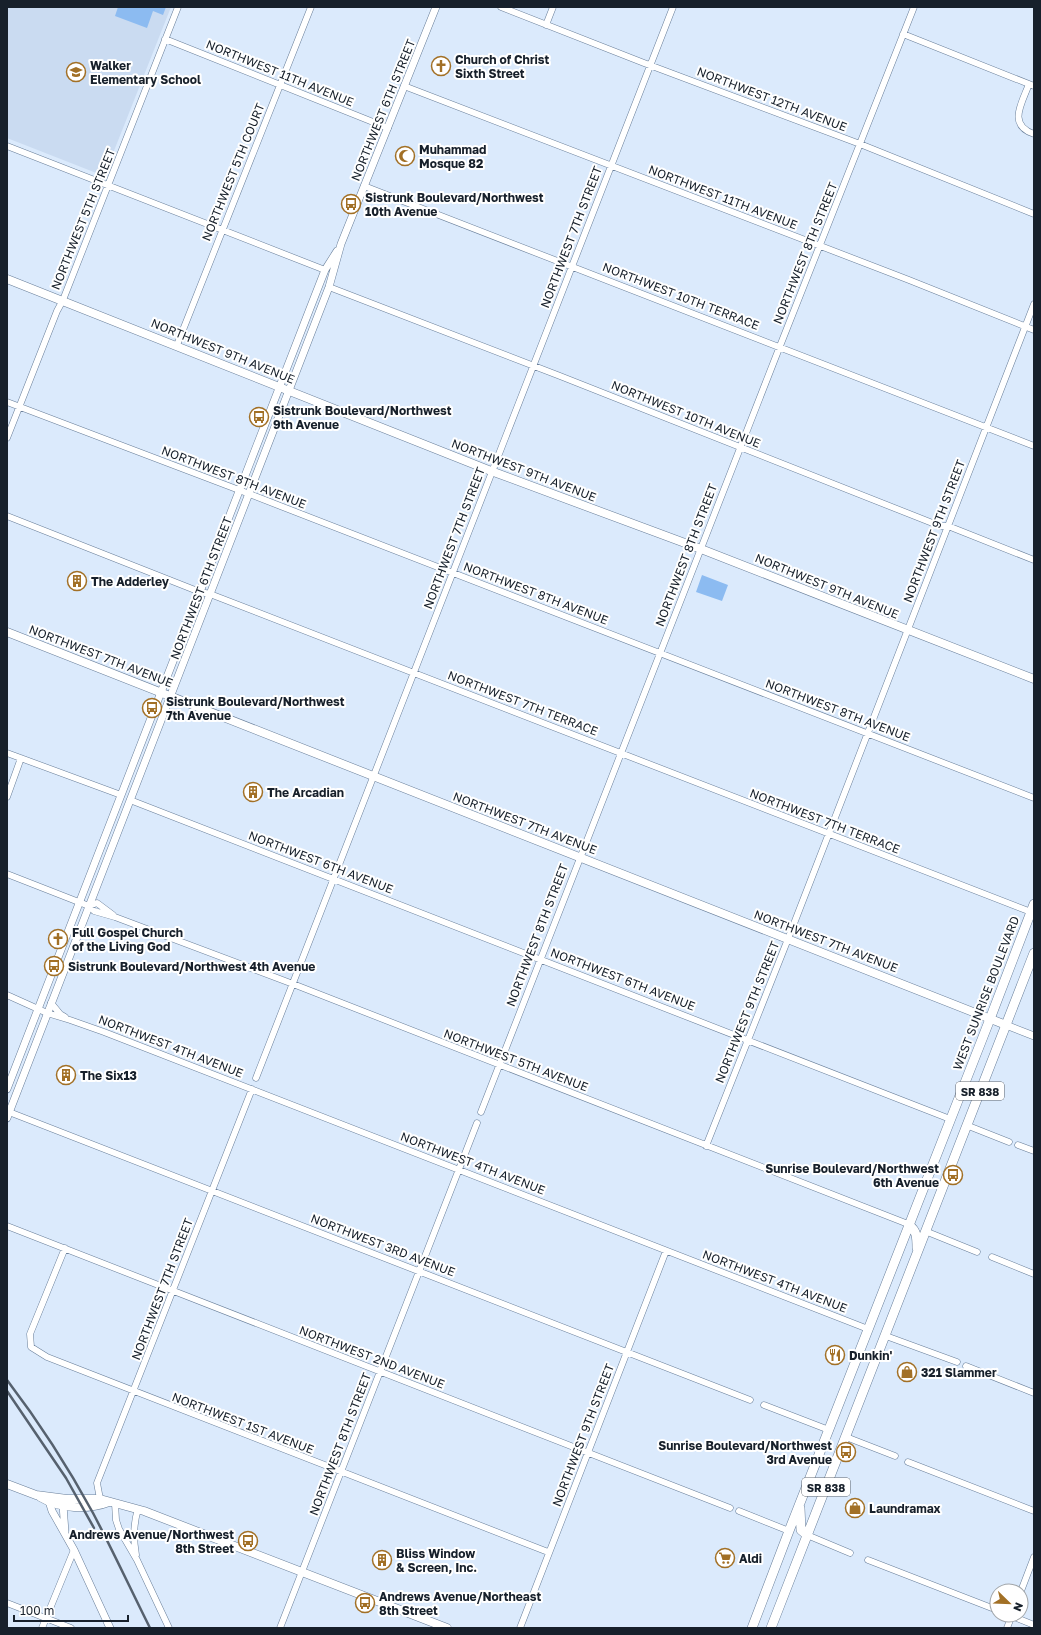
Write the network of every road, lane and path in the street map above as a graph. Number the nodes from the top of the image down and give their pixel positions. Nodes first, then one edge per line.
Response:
1 (178, 7) edge
2 (311, 7) edge
3 (436, 7) edge
4 (501, 7) edge
5 (553, 7) edge
6 (673, 7) edge
7 (914, 7) edge
8 (546, 25) junction
9 (903, 34) junction
10 (165, 39) junction
11 (650, 65) junction
12 (280, 85) junction
13 (1032, 85) edge
14 (404, 86) junction
15 (388, 128) junction
16 (1034, 134) edge
17 (860, 144) junction
18 (7, 146) edge
19 (611, 165) junction
20 (108, 185) junction
21 (364, 186) junction
22 (1034, 214) edge
23 (222, 230) junction
24 (341, 244) junction
25 (819, 246) junction
26 (572, 266) junction
27 (325, 270) junction
28 (7, 279) edge
29 (329, 287) junction
30 (63, 300) junction
31 (1034, 304) edge
32 (1025, 327) junction
33 (1034, 330) edge
34 (177, 345) junction
35 (780, 346) junction
36 (533, 366) junction
37 (279, 387) junction
38 (288, 391) junction
39 (7, 402) edge
40 (19, 407) junction
41 (987, 427) junction
42 (7, 438) edge
43 (1034, 446) edge
44 (741, 447) junction
45 (491, 471) junction
46 (239, 490) junction
47 (250, 494) junction
48 (7, 516) edge
49 (948, 526) junction
50 (701, 549) junction
51 (1034, 560) edge
52 (453, 573) junction
53 (200, 592) junction
54 (210, 594) junction
55 (907, 631) junction
56 (7, 632) edge
57 (660, 653) junction
58 (413, 673) junction
59 (1034, 679) edge
60 (161, 693) junction
61 (171, 696) junction
62 (867, 734) junction
63 (620, 752) junction
64 (7, 753) edge
65 (21, 758) junction
66 (373, 776) junction
67 (121, 795) junction
68 (7, 797) edge
69 (1034, 798) edge
70 (130, 800) junction
71 (828, 834) junction
72 (579, 857) junction
73 (7, 874) edge
74 (334, 879) junction
75 (79, 902) junction
76 (89, 906) junction
77 (1032, 908) edge
78 (788, 939) junction
79 (1034, 954) edge
80 (540, 959) junction
81 (293, 984) junction
82 (7, 995) edge
83 (51, 1003) junction
84 (38, 1010) junction
85 (47, 1013) junction
86 (990, 1019) junction
87 (70, 1020) junction
88 (1006, 1025) junction
89 (1034, 1036) edge
90 (748, 1040) junction
91 (498, 1065) junction
92 (256, 1078) dead end
93 (7, 1089) edge
94 (252, 1089) junction
95 (481, 1112) dead end
96 (8, 1115) edge
97 (950, 1119) junction
98 (477, 1122) dead end
99 (966, 1125) junction
100 (1009, 1142) dead end
101 (1018, 1145) dead end
102 (706, 1146) junction
103 (1034, 1151) edge
104 (459, 1169) junction
105 (211, 1191) junction
106 (908, 1224) junction
107 (7, 1226) edge
108 (925, 1231) junction
109 (65, 1248) junction
110 (666, 1250) junction
111 (918, 1251) junction
112 (977, 1252) dead end
113 (992, 1257) dead end
114 (419, 1270) junction
115 (1034, 1274) edge
116 (173, 1290) junction
117 (868, 1329) junction
118 (886, 1336) junction
119 (627, 1352) junction
120 (957, 1362) dead end
121 (966, 1366) dead end
122 (380, 1372) junction
123 (134, 1392) junction
124 (1034, 1393) edge
125 (750, 1400) dead end
126 (764, 1405) dead end
127 (829, 1430) junction
128 (846, 1437) junction
129 (588, 1453) junction
130 (895, 1456) dead end
131 (908, 1462) dead end
132 (341, 1472) junction
133 (7, 1484) edge
134 (100, 1499) junction
135 (49, 1500) junction
136 (112, 1503) junction
137 (800, 1503) junction
138 (63, 1506) junction
139 (730, 1508) dead end
140 (138, 1509) junction
141 (1034, 1511) edge
142 (739, 1512) dead end
143 (789, 1530) junction
144 (807, 1535) junction
145 (66, 1537) junction
146 (74, 1550) junction
147 (548, 1552) junction
148 (850, 1553) dead end
149 (1034, 1557) edge
150 (137, 1560) junction
151 (868, 1560) dead end
152 (302, 1572) junction
153 (1024, 1583) edge
154 (7, 1603) edge
155 (989, 1607) edge
156 (46, 1618) junction
157 (42, 1628) edge
158 (71, 1628) edge
159 (110, 1628) edge
160 (169, 1628) edge
161 (280, 1628) edge
162 (447, 1628) edge
163 (520, 1628) edge
164 (752, 1628) edge
165 (771, 1628) edge

1 - 10 street, NORTHWEST 5TH STREET
2 - 12 street, NORTHWEST 5TH COURT
3 - 14 street, NORTHWEST 6TH STREET
4 - 8 street, NORTHWEST 12TH AVENUE
5 - 8 street
6 - 11 street, NORTHWEST 7TH STREET
7 - 9 street, NORTHWEST 8TH STREET
8 - 11 street, NORTHWEST 12TH AVENUE
9 - 13 street
9 - 17 street, NORTHWEST 8TH STREET
10 - 12 street, NORTHWEST 11TH AVENUE
10 - 20 street, NORTHWEST 5TH STREET
11 - 17 street, NORTHWEST 12TH AVENUE
11 - 19 street, NORTHWEST 7TH STREET
12 - 15 street, NORTHWEST 11TH AVENUE
12 - 23 street, NORTHWEST 5TH COURT
13 - 16 street
14 - 15 street, NORTHWEST 6TH STREET
14 - 19 street, NORTHWEST 11TH AVENUE
15 - 21 street, NORTHWEST 6TH STREET
17 - 22 street, NORTHWEST 12TH AVENUE
17 - 25 street, NORTHWEST 8TH STREET
18 - 20 street
19 - 25 street, NORTHWEST 11TH AVENUE
19 - 26 street, NORTHWEST 7TH STREET
20 - 23 street
20 - 30 street, NORTHWEST 5TH STREET
21 - 24 street, NORTHWEST 6TH STREET
21 - 26 street, NORTHWEST 10TH TERRACE
23 - 27 street
23 - 34 street, NORTHWEST 5TH COURT
24 - 27 street, NORTHWEST 6TH STREET
24 - 29 street, NORTHWEST 6TH STREET
25 - 32 street, NORTHWEST 11TH AVENUE
25 - 35 street, NORTHWEST 8TH STREET
26 - 35 street, NORTHWEST 10TH TERRACE
26 - 36 street, NORTHWEST 7TH STREET
27 - 37 street, NORTHWEST 6TH STREET
28 - 30 main road, NORTHWEST 9TH AVENUE
29 - 36 street, NORTHWEST 10TH AVENUE
29 - 38 street, NORTHWEST 6TH STREET
30 - 34 main road, NORTHWEST 9TH AVENUE
30 - 40 street, NORTHWEST 5TH STREET
31 - 32 street, NORTHWEST 9TH STREET
32 - 33 street, NORTHWEST 11TH AVENUE
32 - 41 street, NORTHWEST 9TH STREET
34 - 37 main road, NORTHWEST 9TH AVENUE
35 - 41 street, NORTHWEST 10TH TERRACE
35 - 44 street, NORTHWEST 8TH STREET
36 - 44 street, NORTHWEST 10TH AVENUE
36 - 45 street, NORTHWEST 7TH STREET
37 - 38 main road, NORTHWEST 9TH AVENUE
37 - 46 street, NORTHWEST 6TH STREET
38 - 45 main road, NORTHWEST 9TH AVENUE
38 - 47 street, NORTHWEST 6TH STREET
39 - 40 street, NORTHWEST 8TH AVENUE
40 - 42 street, NORTHWEST 5TH STREET
40 - 46 street, NORTHWEST 8TH AVENUE
41 - 43 street, NORTHWEST 10TH TERRACE
41 - 49 street, NORTHWEST 9TH STREET
44 - 49 street, NORTHWEST 10TH AVENUE
44 - 50 street, NORTHWEST 8TH STREET
45 - 50 main road, NORTHWEST 9TH AVENUE
45 - 52 street, NORTHWEST 7TH STREET
46 - 47 street, NORTHWEST 8TH AVENUE
46 - 53 street, NORTHWEST 6TH STREET
47 - 52 street, NORTHWEST 8TH AVENUE
47 - 54 street, NORTHWEST 6TH STREET
48 - 53 street, NORTHWEST 7TH TERRACE
49 - 51 street, NORTHWEST 10TH AVENUE
49 - 55 street, NORTHWEST 9TH STREET
50 - 55 main road, NORTHWEST 9TH AVENUE
50 - 57 street, NORTHWEST 8TH STREET
52 - 57 street, NORTHWEST 8TH AVENUE
52 - 58 street, NORTHWEST 7TH STREET
53 - 54 street, NORTHWEST 7TH TERRACE
53 - 60 street, NORTHWEST 6TH STREET
54 - 58 street, NORTHWEST 7TH TERRACE
54 - 61 street, NORTHWEST 6TH STREET
55 - 59 main road, NORTHWEST 9TH AVENUE
55 - 62 street, NORTHWEST 9TH STREET
56 - 60 main road, NORTHWEST 7TH AVENUE
57 - 62 street, NORTHWEST 8TH AVENUE
57 - 63 street, NORTHWEST 8TH STREET
58 - 63 street, NORTHWEST 7TH TERRACE
58 - 66 street, NORTHWEST 7TH STREET
60 - 61 main road, NORTHWEST 7TH AVENUE
60 - 67 street, NORTHWEST 6TH STREET
61 - 66 main road, NORTHWEST 7TH AVENUE
61 - 70 street, NORTHWEST 6TH STREET
62 - 69 street, NORTHWEST 8TH AVENUE
62 - 71 street, NORTHWEST 9TH STREET
63 - 71 street, NORTHWEST 7TH TERRACE
63 - 72 street, NORTHWEST 8TH STREET
64 - 65 street
65 - 67 street
65 - 68 street
66 - 72 main road, NORTHWEST 7TH AVENUE
66 - 74 street, NORTHWEST 7TH STREET
67 - 75 street, NORTHWEST 6TH STREET
70 - 74 street, NORTHWEST 6TH AVENUE
70 - 76 street, NORTHWEST 6TH STREET
71 - 77 street, NORTHWEST 7TH TERRACE
71 - 78 street, NORTHWEST 9TH STREET
72 - 78 main road, NORTHWEST 7TH AVENUE
72 - 80 street, NORTHWEST 8TH STREET
73 - 75 street, NORTHWEST 5TH AVENUE
74 - 80 street, NORTHWEST 6TH AVENUE
74 - 81 street, NORTHWEST 7TH STREET
75 - 76 street, NORTHWEST 5TH AVENUE
75 - 84 street, NORTHWEST 6TH STREET
76 - 81 street, NORTHWEST 5TH AVENUE
76 - 83 street, NORTHWEST 6TH STREET
77 - 86 main road, WEST SUNRISE BOULEVARD / SR 838
78 - 86 main road, NORTHWEST 7TH AVENUE
78 - 90 street, NORTHWEST 9TH STREET
79 - 88 main road, SR 838
80 - 90 street, NORTHWEST 6TH AVENUE
80 - 91 street, NORTHWEST 8TH STREET
81 - 91 street, NORTHWEST 5TH AVENUE
81 - 92 street, NORTHWEST 7TH STREET
82 - 84 street, NORTHWEST 4TH AVENUE
83 - 85 street, NORTHWEST 6TH STREET
83 - 87 street, NORTHWEST 4TH AVENUE
84 - 85 street, NORTHWEST 4TH AVENUE
84 - 93 street, NORTHWEST 6TH STREET
85 - 87 street, NORTHWEST 4TH AVENUE
85 - 96 street, NORTHWEST 6TH STREET
86 - 88 main road, NORTHWEST 7TH AVENUE
86 - 97 main road, WEST SUNRISE BOULEVARD / SR 838
87 - 94 street, NORTHWEST 4TH AVENUE
88 - 89 street, NORTHWEST 7TH AVENUE
88 - 99 main road, SR 838
90 - 97 street, NORTHWEST 6TH AVENUE
90 - 102 street, NORTHWEST 9TH STREET
91 - 95 street, NORTHWEST 8TH STREET
91 - 102 street, NORTHWEST 5TH AVENUE
94 - 104 street, NORTHWEST 4TH AVENUE
94 - 105 street, NORTHWEST 7TH STREET
96 - 105 street, NORTHWEST 3RD AVENUE
97 - 106 main road, WEST SUNRISE BOULEVARD / SR 838
98 - 104 street, NORTHWEST 8TH STREET
99 - 100 street
99 - 108 main road, SR 838
101 - 103 street
102 - 106 street, NORTHWEST 5TH AVENUE
104 - 110 street, NORTHWEST 4TH AVENUE
104 - 114 street, NORTHWEST 8TH STREET
105 - 114 street, NORTHWEST 3RD AVENUE
105 - 116 street, NORTHWEST 7TH STREET
106 - 111 main road
106 - 117 main road, WEST SUNRISE BOULEVARD / SR 838
107 - 109 street, NORTHWEST 2ND AVENUE
108 - 111 main road, SR 838
108 - 112 street
109 - 116 street, NORTHWEST 2ND AVENUE
109 - 123 street, NORTHWEST 1ST AVENUE
110 - 117 street, NORTHWEST 4TH AVENUE
110 - 119 street, NORTHWEST 9TH STREET
111 - 118 main road, SR 838
113 - 115 street
114 - 119 street, NORTHWEST 3RD AVENUE
114 - 122 street, NORTHWEST 8TH STREET
116 - 122 street, NORTHWEST 2ND AVENUE
116 - 123 street, NORTHWEST 7TH STREET
117 - 127 main road, WEST SUNRISE BOULEVARD / SR 838
118 - 120 street
118 - 128 main road, SR 838
119 - 125 street, NORTHWEST 3RD AVENUE
119 - 129 street, NORTHWEST 9TH STREET
121 - 124 street
122 - 129 street, NORTHWEST 2ND AVENUE
122 - 132 street, NORTHWEST 8TH STREET
123 - 132 street, NORTHWEST 1ST AVENUE
123 - 134 street, NORTHWEST 7TH STREET
126 - 127 street
127 - 137 main road, WEST SUNRISE BOULEVARD / SR 838
128 - 130 street
128 - 144 main road, SR 838
129 - 139 street, NORTHWEST 2ND AVENUE
129 - 147 street, NORTHWEST 9TH STREET
131 - 141 street
132 - 147 street, NORTHWEST 1ST AVENUE
132 - 152 street, NORTHWEST 8TH STREET
133 - 135 main road
134 - 135 main road
134 - 136 main road
135 - 138 main road
135 - 145 street
136 - 138 main road
136 - 140 main road
136 - 150 street
137 - 143 main road, WEST SUNRISE BOULEVARD / SR 838
137 - 144 main road
138 - 145 street
140 - 150 street
140 - 152 main road
142 - 143 street
143 - 164 main road, WEST SUNRISE BOULEVARD / SR 838
144 - 148 street
144 - 165 main road, SR 838
145 - 146 street
146 - 156 street
146 - 159 street
147 - 163 street, NORTHWEST 9TH STREET
149 - 153 street
150 - 160 street
151 - 155 street
152 - 161 street, NORTHWEST 8TH STREET
152 - 162 main road
154 - 156 street
156 - 157 street
156 - 158 street

